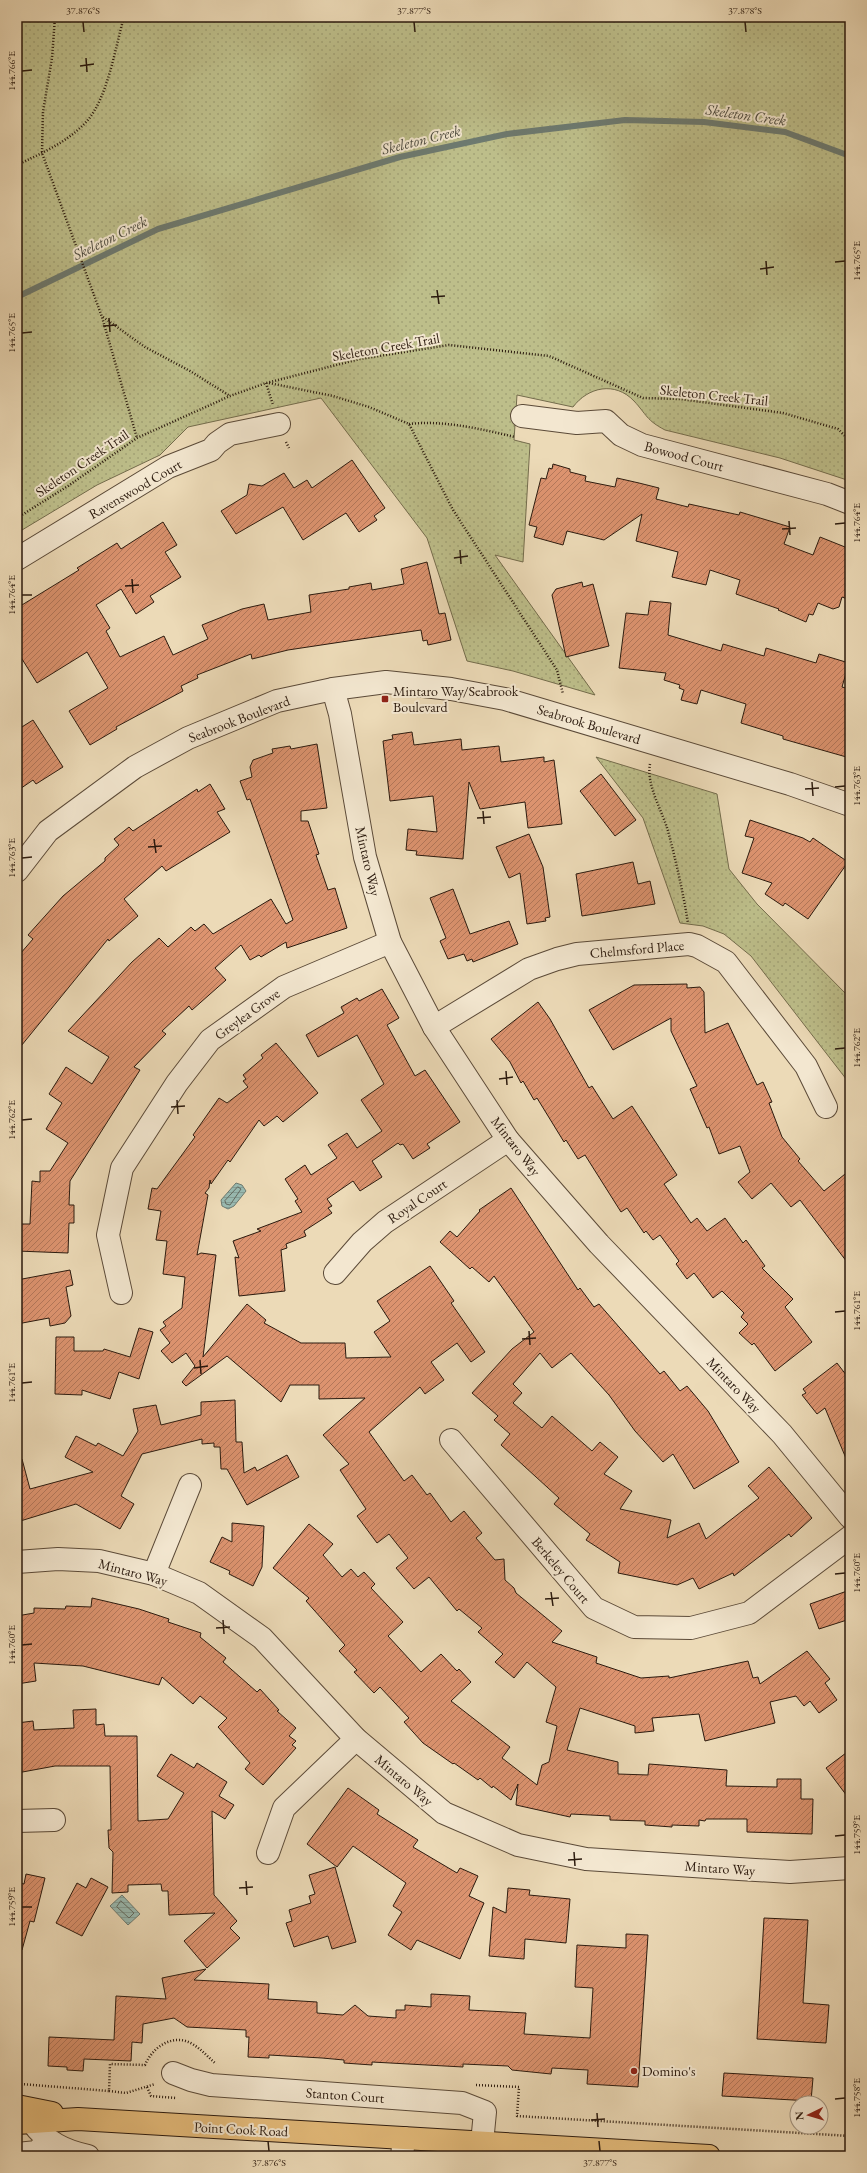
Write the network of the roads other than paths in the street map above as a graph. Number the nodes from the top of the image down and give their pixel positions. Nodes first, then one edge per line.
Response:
1 (522, 416) road end
2 (279, 424) dead end
3 (850, 503) edge
4 (17, 559) edge
5 (333, 689) junction
6 (850, 805) edge
7 (17, 871) edge
8 (390, 942) junction
9 (434, 1026) junction
10 (826, 1107) dead end
11 (508, 1140) junction
12 (336, 1273) dead end
13 (121, 1293) dead end
14 (451, 1440) dead end
15 (190, 1485) dead end
16 (850, 1517) edge
17 (850, 1537) edge
18 (17, 1562) edge
19 (154, 1574) junction
20 (356, 1740) junction
21 (54, 1820) dead end
22 (17, 1821) edge
23 (268, 1853) dead end
24 (850, 1868) edge
25 (173, 2074) road end
26 (17, 2106) edge
27 (78, 2119) junction
28 (24, 2122) edge
29 (48, 2140) junction
30 (482, 2143) junction
31 (403, 2147) edge
32 (17, 2154) edge
33 (84, 2155) edge
34 (687, 2155) edge
35 (708, 2156) edge

1 - 3 street, Bowood Court
2 - 4 street, Ravenswood Court
5 - 6 street, Seabrook Boulevard
5 - 7 street, Seabrook Boulevard
5 - 8 street, Mintaro Way
8 - 9 street, Mintaro Way
8 - 13 street, Greylea Grove
9 - 10 street, Chelmsford Place
9 - 11 street, Mintaro Way
11 - 12 street, Royal Court
11 - 16 street, Mintaro Way
14 - 17 street, Berkeley Court
15 - 19 street
18 - 19 street, Mintaro Way
19 - 20 street, Mintaro Way
20 - 23 street
20 - 24 street, Mintaro Way
21 - 22 street
25 - 30 street, Stanton Court
26 - 27 main road, Point Cook Road
27 - 28 main road, Point Cook Road
27 - 31 main road, Point Cook Road
28 - 29 street, Point Cook Road
29 - 32 street
29 - 33 street, Point Cook Road
30 - 31 main road, Point Cook Road
30 - 34 main road, Point Cook Road
34 - 35 main road, Point Cook Road

